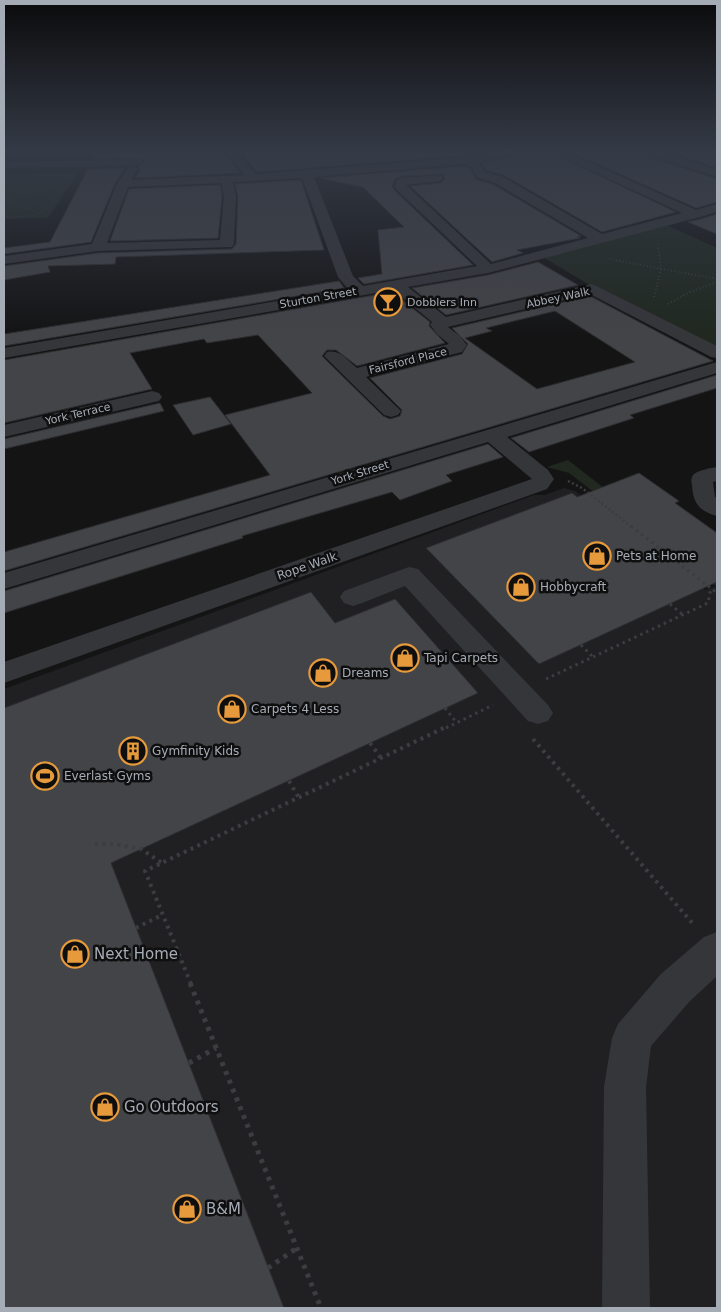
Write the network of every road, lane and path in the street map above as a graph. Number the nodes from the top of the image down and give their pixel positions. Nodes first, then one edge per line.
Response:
1 (41, 213) edge
2 (111, 213) edge
3 (229, 213) edge
4 (322, 213) edge
5 (429, 213) edge
6 (555, 213) edge
7 (695, 214) edge
8 (4, 216) edge
9 (656, 224) junction
10 (600, 240) junction
11 (98, 247) junction
12 (559, 251) junction
13 (4, 260) edge
14 (488, 269) junction
15 (661, 270) junction
16 (717, 281) edge
17 (397, 286) junction
18 (359, 291) junction
19 (649, 316) junction
20 (442, 321) junction
21 (4, 353) edge
22 (717, 354) edge
23 (333, 356) dead end
24 (717, 366) edge
25 (353, 375) junction
26 (152, 397) dead end
27 (392, 411) dead end
28 (4, 431) edge
29 (491, 434) junction
30 (717, 473) edge
31 (543, 478) junction
32 (717, 509) edge
33 (4, 581) edge
34 (711, 588) junction
35 (717, 593) edge
36 (353, 597) dead end
37 (670, 604) dead end
38 (683, 615) junction
39 (580, 645) dead end
40 (593, 657) junction
41 (4, 672) edge
42 (518, 692) junction
43 (445, 708) dead end
44 (456, 722) junction
45 (535, 726) joint
46 (370, 743) dead end
47 (381, 758) junction
48 (289, 781) dead end
49 (299, 798) junction
50 (95, 844) dead end
51 (162, 863) junction
52 (162, 915) junction
53 (136, 928) dead end
54 (716, 950) edge
55 (216, 1048) junction
56 (189, 1064) dead end
57 (297, 1248) junction
58 (268, 1268) dead end
59 (321, 1308) edge
60 (626, 1308) edge

1 - 8 path
2 - 11 street
3 - 11 street
4 - 18 street
5 - 14 street
6 - 10 street
7 - 9 street, Sturton Street
9 - 10 street, Sturton Street
9 - 15 path
10 - 12 street, Sturton Street
11 - 13 street
12 - 14 street, Sturton Street
12 - 15 path
14 - 17 street, Sturton Street
15 - 16 path
15 - 19 path
16 - 19 path
17 - 18 street, Sturton Street
17 - 20 street
18 - 21 street, Sturton Street
19 - 20 street, Abbey Walk
19 - 22 street, Abbey Walk
20 - 25 street, Fairsford Place
23 - 25 street, Fairsford Place
24 - 29 street, York Street
25 - 27 street, Fairsford Place
26 - 28 street, York Terrace
29 - 31 street
29 - 33 street, York Street
30 - 32 street
31 - 34 path
31 - 41 street, Rope Walk
34 - 35 path
34 - 38 path
36 - 42 street
37 - 38 path
38 - 40 path
39 - 40 path
40 - 42 path
42 - 44 path
42 - 45 street
43 - 44 path
44 - 47 path
45 - 54 path
46 - 47 path
47 - 49 path
48 - 49 path
49 - 51 path
50 - 51 path
51 - 52 path
52 - 53 path
52 - 55 path
54 - 60 street
55 - 56 path
55 - 57 path
57 - 58 path
57 - 59 path

